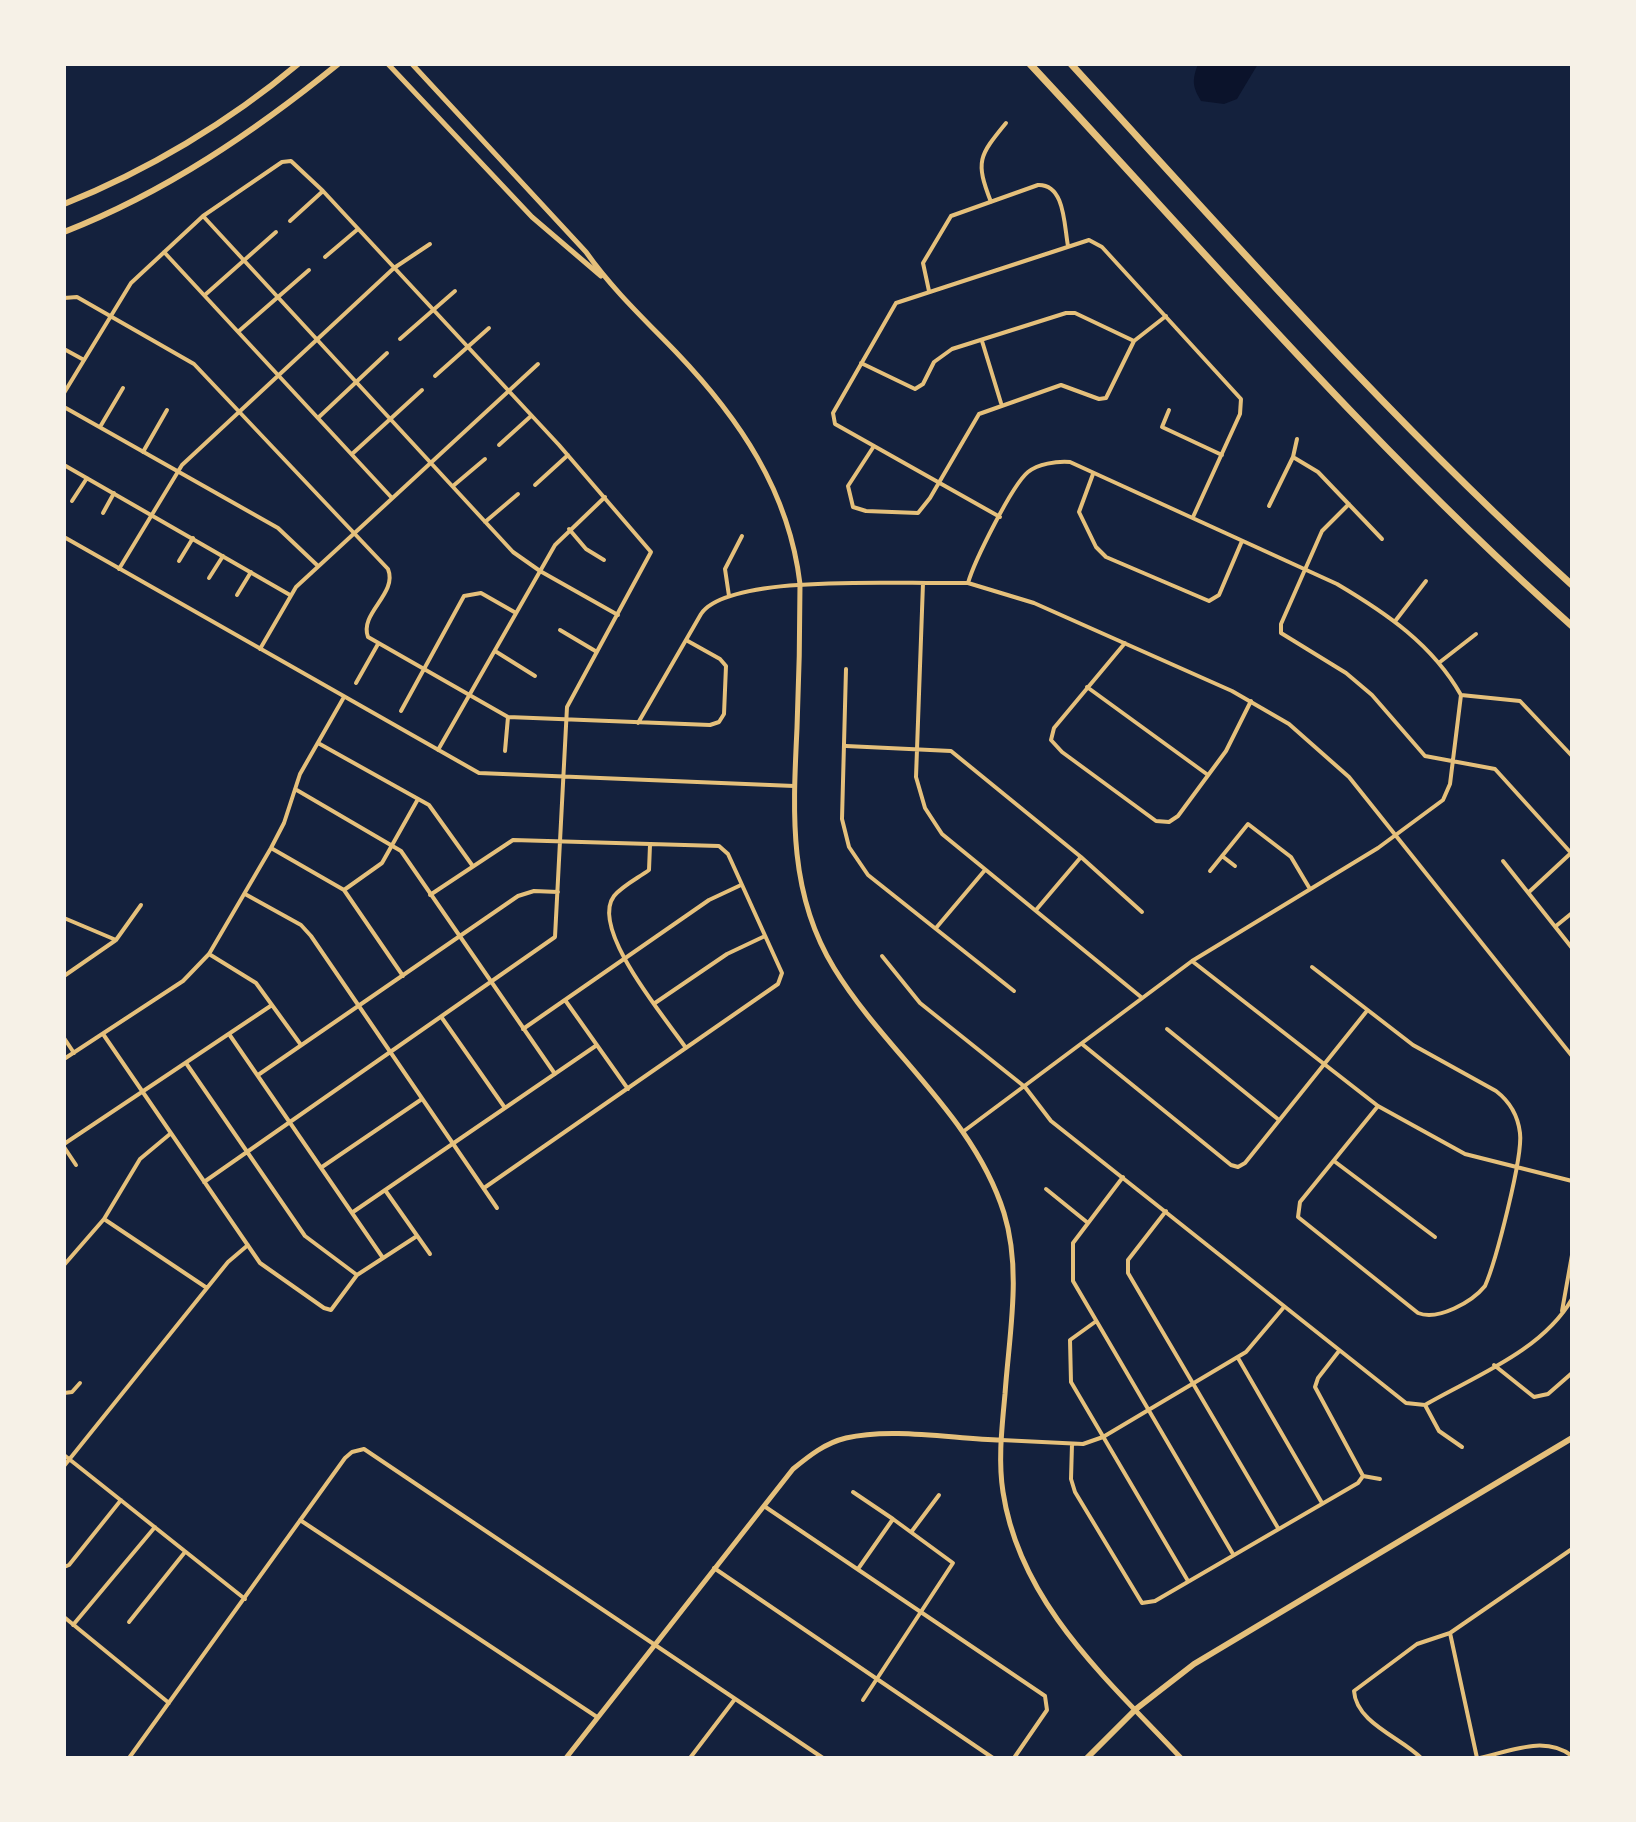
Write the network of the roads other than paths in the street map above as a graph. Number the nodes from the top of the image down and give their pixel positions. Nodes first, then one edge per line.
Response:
1 (298, 64) edge
2 (338, 64) edge
3 (388, 64) edge
4 (412, 64) edge
5 (1030, 64) edge
6 (1071, 64) edge
7 (1006, 123) dead end
8 (323, 191) junction
9 (991, 202) junction
10 (64, 204) edge
11 (203, 216) junction
12 (290, 221) dead end
13 (358, 229) junction
14 (64, 232) edge
15 (276, 232) dead end
16 (430, 244) dead end
17 (1068, 246) junction
18 (164, 252) junction
19 (325, 257) dead end
20 (244, 260) junction
21 (394, 268) junction
22 (309, 270) dead end
23 (605, 279) junction
24 (455, 291) dead end
25 (929, 291) junction
26 (205, 295) junction
27 (278, 297) junction
28 (64, 298) edge
29 (433, 311) junction
30 (109, 316) junction
31 (1166, 316) junction
32 (489, 328) dead end
33 (239, 331) junction
34 (400, 339) dead end
35 (317, 340) junction
36 (982, 341) junction
37 (1134, 341) junction
38 (468, 348) junction
39 (64, 349) edge
40 (387, 353) dead end
41 (84, 360) junction
42 (861, 363) junction
43 (538, 364) dead end
44 (279, 375) junction
45 (435, 376) dead end
46 (355, 381) junction
47 (123, 388) dead end
48 (422, 390) dead end
49 (507, 392) junction
50 (64, 393) edge
51 (1002, 404) junction
52 (64, 407) edge
53 (167, 410) dead end
54 (241, 410) junction
55 (1169, 410) dead end
56 (531, 416) junction
57 (318, 417) junction
58 (390, 419) junction
59 (100, 427) junction
60 (1297, 439) dead end
61 (499, 445) dead end
62 (874, 446) junction
63 (143, 452) junction
64 (352, 454) junction
65 (568, 455) junction
66 (1222, 455) junction
67 (1293, 457) junction
68 (485, 459) dead end
69 (431, 462) junction
70 (64, 465) edge
71 (177, 472) junction
72 (1093, 474) junction
73 (87, 478) junction
74 (939, 483) junction
75 (535, 485) dead end
76 (453, 486) junction
77 (114, 493) junction
78 (518, 494) dead end
79 (605, 497) junction
80 (392, 498) junction
81 (72, 501) dead end
82 (1349, 504) junction
83 (1269, 506) dead end
84 (103, 513) dead end
85 (151, 514) junction
86 (1000, 517) junction
87 (1193, 517) junction
88 (485, 522) junction
89 (569, 529) junction
90 (354, 533) junction
91 (742, 536) dead end
92 (64, 537) edge
93 (193, 538) junction
94 (1382, 539) dead end
95 (1242, 541) junction
96 (223, 556) junction
97 (604, 560) dead end
98 (179, 561) dead end
99 (318, 566) junction
100 (1304, 566) junction
101 (119, 569) junction
102 (540, 571) junction
103 (251, 572) junction
104 (209, 578) dead end
105 (1426, 581) dead end
106 (923, 583) junction
107 (968, 583) junction
108 (800, 584) junction
109 (1572, 585) edge
110 (237, 595) dead end
111 (290, 595) junction
112 (729, 596) junction
113 (516, 613) junction
114 (618, 615) junction
115 (1395, 621) junction
116 (1572, 626) edge
117 (560, 630) dead end
118 (1476, 634) dead end
119 (686, 640) junction
120 (1125, 643) junction
121 (378, 644) junction
122 (260, 649) junction
123 (495, 651) junction
124 (597, 652) junction
125 (1440, 663) junction
126 (846, 669) dead end
127 (422, 670) junction
128 (535, 676) dead end
129 (356, 683) dead end
130 (1087, 687) junction
131 (1461, 695) junction
132 (469, 696) junction
133 (344, 697) junction
134 (1251, 701) junction
135 (401, 711) dead end
136 (508, 717) junction
137 (564, 720) junction
138 (638, 723) junction
139 (318, 743) junction
140 (846, 746) junction
141 (917, 750) junction
142 (438, 751) junction
143 (505, 751) dead end
144 (1572, 756) edge
145 (1453, 761) junction
146 (1208, 775) junction
147 (562, 778) junction
148 (794, 786) junction
149 (295, 789) junction
150 (418, 799) junction
151 (1397, 836) junction
152 (561, 841) junction
153 (392, 844) junction
154 (650, 845) junction
155 (271, 848) junction
156 (1572, 854) edge
157 (1222, 856) junction
158 (1081, 857) junction
159 (1503, 861) dead end
160 (472, 865) junction
161 (1235, 866) dead end
162 (985, 870) junction
163 (1210, 871) dead end
164 (741, 885) junction
165 (1310, 889) junction
166 (344, 890) junction
167 (558, 892) junction
168 (1529, 892) junction
169 (245, 894) junction
170 (430, 895) junction
171 (141, 905) dead end
172 (1036, 910) junction
173 (1142, 912) dead end
174 (1572, 913) edge
175 (64, 918) edge
176 (1556, 926) junction
177 (936, 928) junction
178 (765, 936) junction
179 (460, 937) junction
180 (116, 940) junction
181 (1572, 948) edge
182 (209, 954) junction
183 (882, 956) dead end
184 (624, 958) junction
185 (1192, 961) junction
186 (1312, 967) dead end
187 (64, 976) edge
188 (403, 976) junction
189 (492, 982) junction
190 (1014, 991) dead end
191 (1141, 997) junction
192 (565, 1000) junction
193 (655, 1003) junction
194 (272, 1005) junction
195 (358, 1006) junction
196 (1366, 1012) junction
197 (442, 1018) junction
198 (523, 1029) junction
199 (1167, 1029) dead end
200 (103, 1034) junction
201 (229, 1034) junction
202 (64, 1038) edge
203 (1082, 1044) junction
204 (301, 1045) junction
205 (597, 1045) junction
206 (686, 1048) junction
207 (390, 1052) junction
208 (74, 1053) junction
209 (1572, 1056) edge
210 (64, 1059) edge
211 (186, 1063) junction
212 (1323, 1067) junction
213 (555, 1074) junction
214 (258, 1075) junction
215 (1025, 1087) junction
216 (628, 1089) junction
217 (142, 1092) junction
218 (422, 1099) junction
219 (1378, 1106) junction
220 (505, 1108) junction
221 (1279, 1120) junction
222 (290, 1122) junction
223 (964, 1131) junction
224 (170, 1134) junction
225 (453, 1143) junction
226 (64, 1146) edge
227 (247, 1151) junction
228 (1334, 1161) junction
229 (76, 1165) dead end
230 (322, 1167) junction
231 (1515, 1168) junction
232 (1123, 1177) junction
233 (1572, 1181) edge
234 (204, 1182) junction
235 (484, 1188) junction
236 (1046, 1189) dead end
237 (385, 1190) junction
238 (497, 1208) dead end
239 (1166, 1211) junction
240 (353, 1212) junction
241 (104, 1219) junction
242 (1088, 1223) junction
243 (417, 1236) junction
244 (1435, 1237) dead end
245 (248, 1245) junction
246 (430, 1254) dead end
247 (1572, 1255) edge
248 (383, 1258) junction
249 (64, 1265) edge
250 (357, 1275) junction
251 (207, 1288) junction
252 (1572, 1299) edge
253 (1284, 1307) junction
254 (1562, 1314) junction
255 (1095, 1322) junction
256 (1339, 1351) junction
257 (1238, 1358) junction
258 (1494, 1365) junction
259 (1572, 1373) edge
260 (80, 1383) dead end
261 (1193, 1385) junction
262 (64, 1393) edge
263 (1425, 1405) junction
264 (1148, 1411) junction
265 (1103, 1437) junction
266 (1572, 1438) edge
267 (1001, 1440) junction
268 (1072, 1444) junction
269 (1462, 1447) dead end
270 (64, 1455) edge
271 (69, 1459) junction
272 (64, 1466) edge
273 (1363, 1476) junction
274 (1380, 1479) dead end
275 (853, 1492) dead end
276 (939, 1495) dead end
277 (121, 1500) junction
278 (1322, 1503) junction
279 (764, 1506) junction
280 (893, 1519) junction
281 (300, 1520) junction
282 (155, 1527) junction
283 (1278, 1528) junction
284 (912, 1531) junction
285 (1572, 1549) edge
286 (185, 1552) junction
287 (1233, 1554) junction
288 (64, 1567) edge
289 (713, 1568) junction
290 (858, 1569) junction
291 (1188, 1581) junction
292 (245, 1599) junction
293 (923, 1613) junction
294 (64, 1617) edge
295 (129, 1622) dead end
296 (73, 1625) junction
297 (1450, 1633) junction
298 (655, 1643) junction
299 (877, 1680) junction
300 (735, 1699) junction
301 (863, 1700) dead end
302 (169, 1703) junction
303 (1136, 1709) junction
304 (597, 1717) junction
305 (814, 1752) junction
306 (1572, 1756) edge
307 (129, 1758) edge
308 (566, 1758) edge
309 (690, 1758) edge
310 (809, 1758) edge
311 (823, 1758) edge
312 (993, 1758) edge
313 (1014, 1758) edge
314 (1087, 1758) edge
315 (1181, 1758) edge
316 (1421, 1758) edge
317 (1478, 1758) edge

1 - 10 main road
2 - 14 main road
3 - 23 street
4 - 23 street
5 - 116 main road
6 - 109 main road
7 - 9 street
8 - 11 street
8 - 12 street
8 - 13 street
9 - 17 street
9 - 25 street
11 - 18 street
11 - 20 street
13 - 19 street
13 - 21 street
15 - 20 street
16 - 21 street
17 - 25 street
17 - 31 street
18 - 26 street
18 - 30 street
20 - 26 street
20 - 27 street
21 - 29 street
21 - 35 street
22 - 27 street
23 - 108 street
24 - 29 street
25 - 42 street
26 - 33 street
27 - 33 street
27 - 35 street
28 - 30 street
29 - 34 street
29 - 38 street
30 - 41 street
30 - 54 street
31 - 37 street
31 - 66 street
32 - 38 street
33 - 44 street
35 - 44 street
35 - 46 street
36 - 37 street
36 - 42 street
36 - 51 street
37 - 51 street
38 - 45 street
38 - 49 street
39 - 41 street
40 - 46 street
41 - 50 street
42 - 62 street
43 - 49 street
44 - 54 street
44 - 57 street
46 - 57 street
46 - 58 street
47 - 59 street
48 - 58 street
49 - 56 street
49 - 69 street
51 - 74 street
52 - 59 street
53 - 63 street
54 - 71 street
54 - 90 street
55 - 66 street
56 - 61 street
56 - 65 street
57 - 64 street
58 - 64 street
58 - 69 street
59 - 63 street
60 - 67 street
62 - 74 street
62 - 74 street
63 - 71 street
64 - 80 street
65 - 75 street
65 - 79 street
66 - 87 street
67 - 82 street
67 - 83 street
68 - 76 street
69 - 76 street
69 - 80 street
70 - 73 street
71 - 85 street
71 - 99 street
72 - 86 street
72 - 87 street
72 - 95 street
73 - 77 street
73 - 81 street
74 - 86 street
76 - 88 street
77 - 84 street
77 - 85 street
78 - 88 street
79 - 89 street
79 - 114 street
80 - 90 street
82 - 94 street
82 - 100 street
85 - 93 street
85 - 101 street
86 - 107 street
87 - 95 street
88 - 102 street
89 - 97 street
89 - 102 street
90 - 99 street
90 - 121 street
91 - 112 street
92 - 101 street
93 - 96 street
93 - 98 street
95 - 100 street
96 - 103 street
96 - 104 street
99 - 111 street
100 - 115 street
100 - 145 street
101 - 122 street
102 - 113 street
102 - 114 street
103 - 110 street
103 - 111 street
105 - 115 street
106 - 107 street
106 - 108 street
106 - 141 street
107 - 120 street
108 - 112 street
108 - 148 street
111 - 122 street
112 - 119 street
113 - 123 street
113 - 127 street
114 - 124 street
115 - 125 street
117 - 124 street
118 - 125 street
119 - 138 street
119 - 138 street
120 - 130 street
120 - 134 street
121 - 127 street
121 - 129 street
122 - 133 street
123 - 128 street
123 - 132 street
124 - 137 street
125 - 131 street
126 - 140 street
127 - 132 street
127 - 135 street
130 - 146 street
130 - 146 street
131 - 144 street
131 - 145 street
132 - 136 street
132 - 142 street
133 - 139 street
133 - 142 street
134 - 146 street
134 - 151 street
136 - 137 street
136 - 143 street
137 - 138 street
137 - 147 street
139 - 149 street
139 - 150 street
140 - 141 street
140 - 177 street
141 - 158 street
141 - 162 street
142 - 147 street
145 - 151 street
145 - 156 street
147 - 148 street
147 - 152 street
148 - 223 street
149 - 153 street
149 - 155 street
150 - 153 street
150 - 160 street
151 - 165 street
151 - 209 street
152 - 154 street
152 - 160 street
152 - 167 street
153 - 166 street
153 - 170 street
154 - 164 street
154 - 184 street
155 - 166 street
155 - 169 street
156 - 168 street
157 - 161 street
157 - 163 street
157 - 165 street
158 - 172 street
158 - 173 street
159 - 168 street
160 - 170 street
162 - 172 street
162 - 177 street
164 - 178 street
164 - 184 street
165 - 185 street
166 - 188 street
167 - 179 street
167 - 189 street
168 - 176 street
169 - 182 street
169 - 195 street
170 - 179 street
171 - 180 street
172 - 191 street
174 - 176 street
175 - 180 street
176 - 181 street
177 - 190 street
178 - 193 street
178 - 206 street
179 - 188 street
179 - 189 street
180 - 187 street
182 - 194 street
182 - 200 street
183 - 215 street
184 - 192 street
184 - 193 street
185 - 191 street
185 - 212 street
186 - 196 street
188 - 195 street
189 - 197 street
189 - 198 street
191 - 203 street
192 - 198 street
192 - 205 street
193 - 206 street
194 - 201 street
194 - 204 street
195 - 204 street
195 - 207 street
196 - 212 street
196 - 231 street
197 - 207 street
197 - 220 street
198 - 213 street
199 - 221 street
200 - 208 street
200 - 217 street
201 - 211 street
201 - 214 street
202 - 208 street
203 - 215 street
203 - 221 street
204 - 214 street
205 - 213 street
205 - 216 street
206 - 216 street
207 - 218 street
207 - 222 street
208 - 210 street
211 - 217 street
211 - 227 street
212 - 219 street
212 - 221 street
213 - 220 street
214 - 222 street
215 - 223 street
215 - 232 street
216 - 235 street
217 - 224 street
217 - 226 street
218 - 225 street
218 - 230 street
219 - 228 street
219 - 231 street
220 - 225 street
222 - 227 street
222 - 230 street
223 - 267 street
224 - 234 street
224 - 241 street
225 - 235 street
225 - 237 street
226 - 229 street
227 - 234 street
227 - 250 street
228 - 231 street
228 - 244 street
230 - 240 street
231 - 233 street
232 - 239 street
232 - 242 street
234 - 245 street
235 - 238 street
236 - 242 street
237 - 240 street
237 - 243 street
239 - 253 street
239 - 261 street
240 - 248 street
241 - 249 street
241 - 251 street
242 - 255 street
243 - 246 street
243 - 248 street
245 - 250 street
245 - 251 street
247 - 254 street
248 - 250 street
251 - 271 street
252 - 254 street
253 - 256 street
253 - 257 street
254 - 258 street
255 - 264 street
255 - 265 street
256 - 263 street
256 - 273 street
257 - 261 street
257 - 278 street
258 - 259 street
258 - 263 street
260 - 262 street
261 - 264 street
261 - 283 street
263 - 269 street
264 - 265 street
264 - 287 street
265 - 268 street
265 - 291 street
266 - 303 main road
267 - 268 street
267 - 279 street
267 - 303 street
268 - 291 street
270 - 271 street
271 - 272 street
271 - 277 street
273 - 274 street
273 - 278 street
275 - 280 street
276 - 284 street
277 - 282 street
277 - 288 street
278 - 283 street
279 - 289 street
279 - 290 street
280 - 284 street
280 - 290 street
281 - 292 street
281 - 298 street
281 - 304 street
282 - 286 street
282 - 296 street
283 - 287 street
284 - 293 street
285 - 297 street
286 - 292 street
286 - 295 street
287 - 291 street
289 - 298 street
289 - 299 street
290 - 293 street
292 - 302 street
293 - 299 street
293 - 313 street
294 - 296 street
296 - 302 street
297 - 316 street
297 - 317 street
298 - 300 street
298 - 304 street
299 - 301 street
299 - 312 street
300 - 305 street
300 - 309 street
302 - 307 street
303 - 314 main road
303 - 315 street
304 - 308 street
305 - 310 street
305 - 311 street
306 - 317 street

